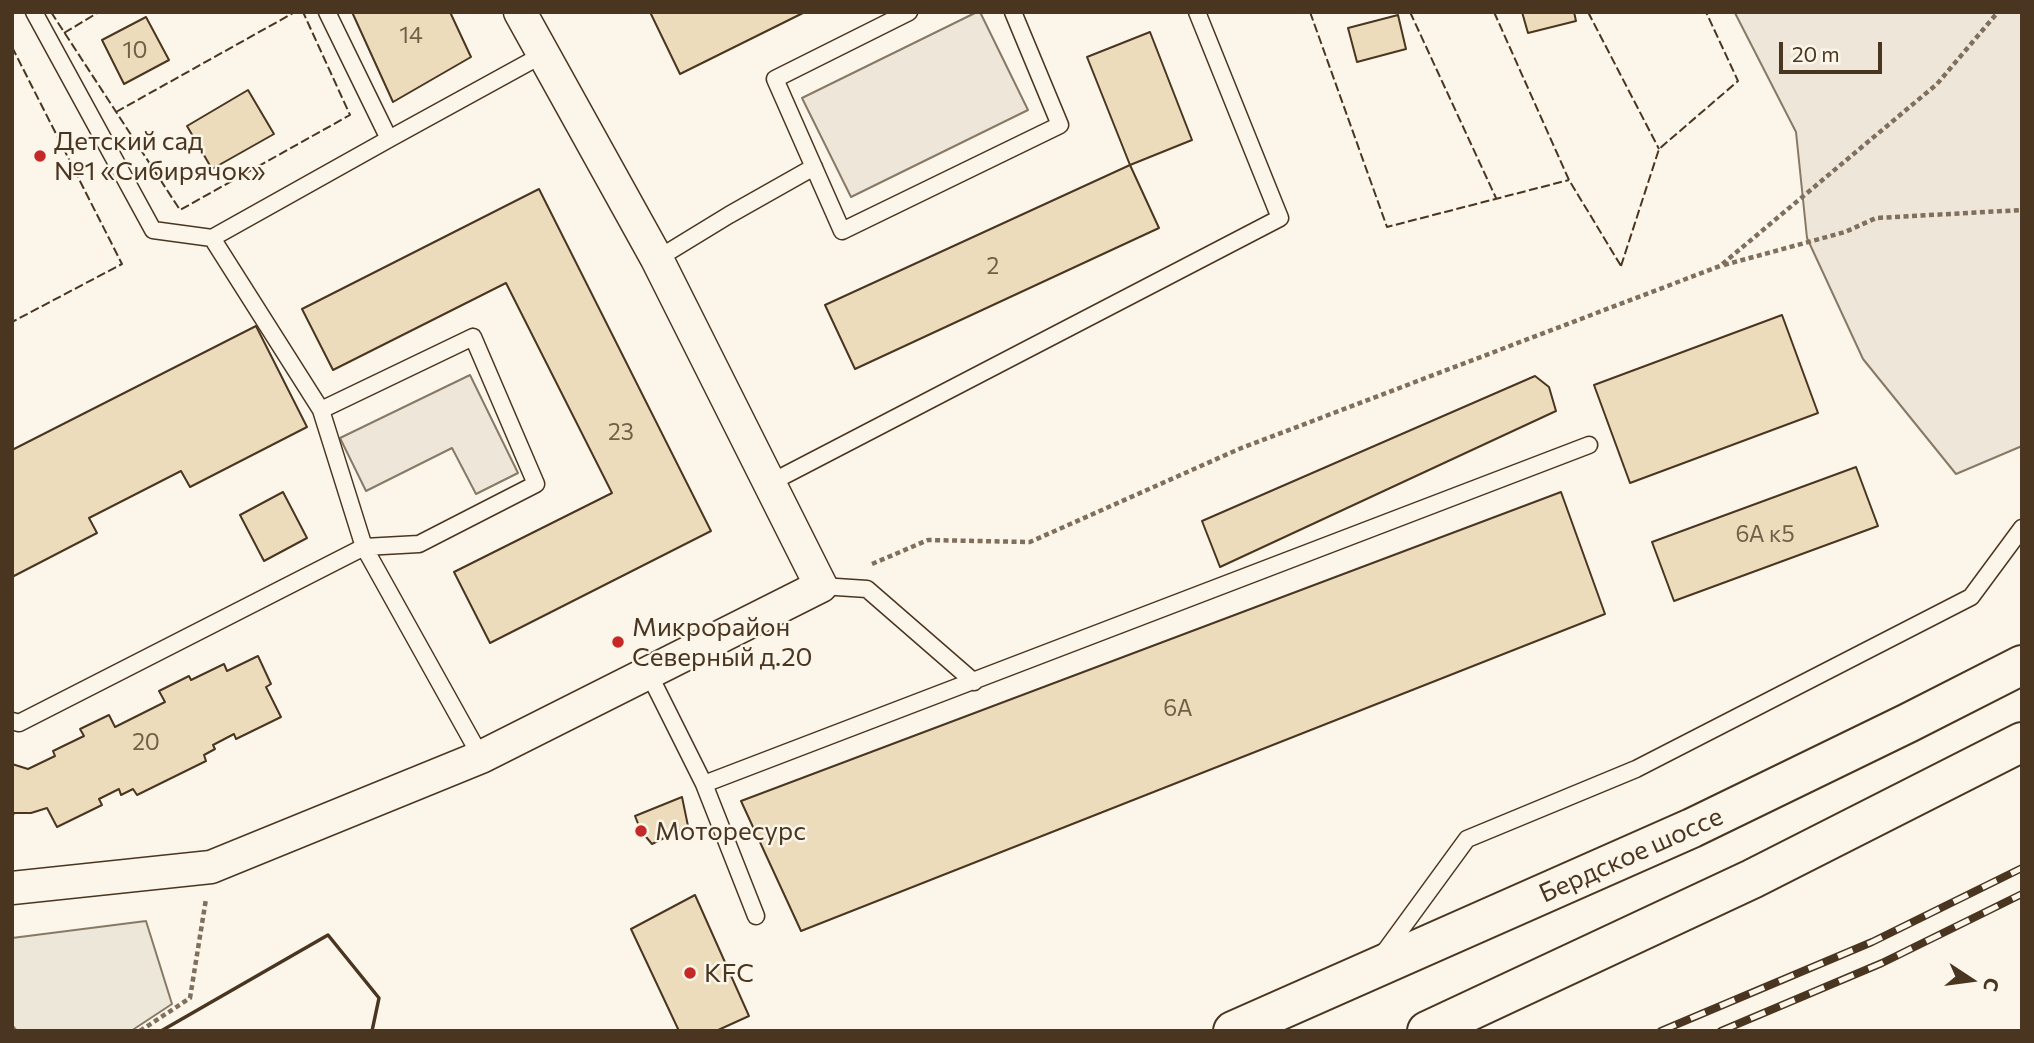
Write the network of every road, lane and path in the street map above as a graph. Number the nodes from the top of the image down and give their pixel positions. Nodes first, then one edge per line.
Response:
1 (34, 12) edge
2 (327, 12) edge
3 (520, 12) edge
4 (909, 12) edge
5 (1013, 12) edge
6 (1197, 12) edge
7 (1998, 12) edge
8 (542, 55) junction
9 (389, 139) junction
10 (814, 167) junction
11 (2022, 210) edge
12 (212, 238) junction
13 (657, 259) junction
14 (1720, 266) junction
15 (321, 410) junction
16 (1589, 445) dead end
17 (770, 483) junction
18 (2022, 528) edge
19 (363, 547) junction
20 (821, 586) junction
21 (2022, 665) edge
22 (649, 674) junction
23 (974, 682) junction
24 (12, 721) edge
25 (2022, 742) edge
26 (481, 757) junction
27 (704, 784) junction
28 (211, 867) junction
29 (15, 886) edge
30 (756, 916) dead end
31 (1370, 971) junction
32 (140, 1031) edge
33 (1233, 1031) edge
34 (1427, 1031) edge

1 - 12 lane
2 - 9 lane
3 - 8 street
4 - 10 lane
5 - 10 lane
6 - 17 lane
7 - 14 path
8 - 9 lane
8 - 13 street
9 - 12 lane
10 - 13 lane
11 - 14 path
12 - 15 lane
13 - 17 street
14 - 20 path
15 - 19 lane
15 - 19 lane
16 - 23 lane
17 - 20 street
18 - 31 lane
19 - 24 lane
19 - 26 lane
20 - 22 street
20 - 23 lane
21 - 31 highway, Бердское шоссе
22 - 26 street
22 - 27 lane
23 - 27 lane
25 - 34 highway
26 - 28 street
27 - 30 lane
28 - 29 street
28 - 32 path
31 - 33 highway, Бердское шоссе

